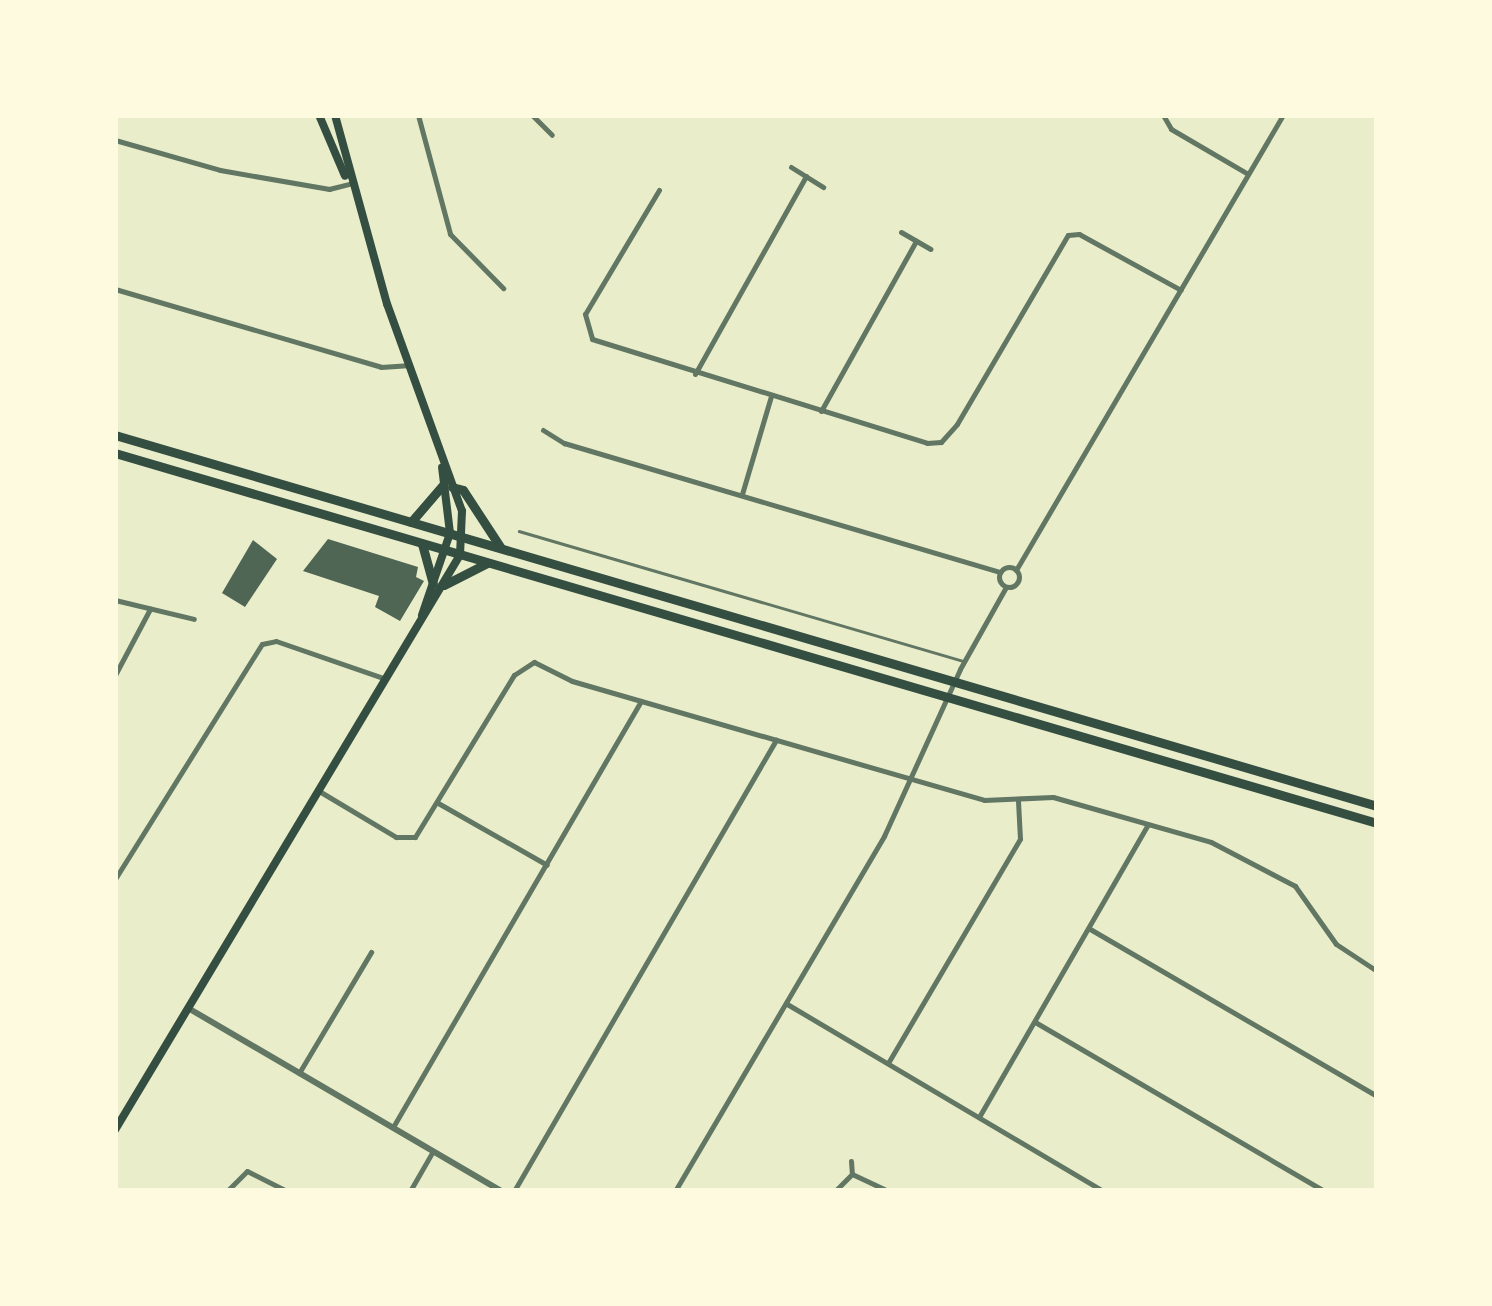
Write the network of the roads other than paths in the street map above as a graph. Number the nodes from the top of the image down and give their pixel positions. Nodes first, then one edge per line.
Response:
1 (319, 115) edge
2 (335, 115) edge
3 (418, 115) edge
4 (532, 115) edge
5 (1162, 115) edge
6 (1283, 115) edge
7 (552, 134) dead end
8 (115, 140) edge
9 (791, 167) dead end
10 (1248, 174) junction
11 (806, 176) junction
12 (350, 184) junction
13 (823, 186) dead end
14 (659, 190) dead end
15 (901, 232) dead end
16 (916, 241) junction
17 (931, 250) dead end
18 (503, 288) dead end
19 (115, 289) edge
20 (1181, 290) junction
21 (407, 365) junction
22 (694, 374) junction
23 (771, 396) junction
24 (821, 411) junction
25 (543, 430) dead end
26 (115, 435) edge
27 (115, 454) edge
28 (447, 487) junction
29 (742, 495) junction
30 (411, 522) junction
31 (519, 531) dead end
32 (450, 533) junction
33 (463, 537) junction
34 (422, 544) junction
35 (501, 548) junction
36 (448, 551) junction
37 (460, 555) junction
38 (488, 563) junction
39 (1016, 570) junction
40 (1000, 572) junction
41 (439, 585) junction
42 (1006, 587) junction
43 (115, 600) edge
44 (150, 608) junction
45 (194, 619) dead end
46 (964, 662) junction
47 (115, 675) edge
48 (383, 678) junction
49 (954, 683) junction
50 (948, 698) junction
51 (641, 701) junction
52 (776, 740) junction
53 (912, 779) junction
54 (317, 790) junction
55 (1018, 800) junction
56 (438, 803) junction
57 (1377, 806) edge
58 (1377, 823) edge
59 (1148, 824) junction
60 (547, 865) junction
61 (115, 880) edge
62 (1090, 929) junction
63 (371, 952) dead end
64 (1377, 971) edge
65 (786, 1003) junction
66 (187, 1008) junction
67 (1035, 1022) junction
68 (888, 1063) junction
69 (299, 1073) junction
70 (1377, 1096) edge
71 (980, 1117) junction
72 (392, 1127) junction
73 (115, 1130) edge
74 (433, 1151) junction
75 (851, 1161) dead end
76 (852, 1174) junction
77 (227, 1191) edge
78 (287, 1191) edge
79 (410, 1191) edge
80 (501, 1191) edge
81 (514, 1191) edge
82 (676, 1191) edge
83 (835, 1191) edge
84 (888, 1191) edge
85 (1103, 1191) edge
86 (1324, 1191) edge

1 - 12 main road
2 - 12 main road
3 - 18 street
4 - 7 street
5 - 10 street
6 - 10 street
8 - 12 street
9 - 11 street
10 - 20 street
11 - 13 street
11 - 22 street
12 - 21 main road
14 - 22 street
15 - 16 street
16 - 17 street
16 - 24 street
19 - 21 street
20 - 24 street
20 - 39 street
21 - 28 main road
22 - 23 street
23 - 24 street
23 - 29 street
25 - 29 street
26 - 30 highway
27 - 34 highway
28 - 30 highway
28 - 32 main road
28 - 33 main road
28 - 35 highway
29 - 40 street
30 - 32 highway
31 - 46 lane
32 - 33 highway
32 - 36 main road
33 - 35 highway
33 - 37 main road
34 - 36 highway
34 - 41 highway
35 - 49 highway
36 - 37 highway
36 - 41 main road
37 - 38 highway
37 - 41 main road
38 - 41 highway
38 - 50 highway
39 - 40 street
39 - 42 street
40 - 42 street
41 - 48 main road
42 - 46 street
43 - 44 street
44 - 45 street
44 - 47 street
46 - 49 street
48 - 54 main road
48 - 61 street
49 - 50 street
49 - 57 highway
50 - 53 street
50 - 58 highway
51 - 52 street
51 - 56 street
51 - 60 street
52 - 53 street
52 - 81 street
53 - 55 street
53 - 65 street
54 - 56 street
54 - 66 main road
55 - 59 street
55 - 68 street
56 - 60 street
59 - 62 street
59 - 64 street
60 - 72 street
62 - 67 street
62 - 70 street
63 - 69 street
65 - 68 street
65 - 82 street
66 - 69 street
66 - 73 main road
67 - 71 street
67 - 86 street
68 - 71 street
69 - 72 street
71 - 85 street
72 - 74 street
74 - 79 street
74 - 80 street
75 - 76 street
76 - 83 street
76 - 84 street
77 - 78 street

